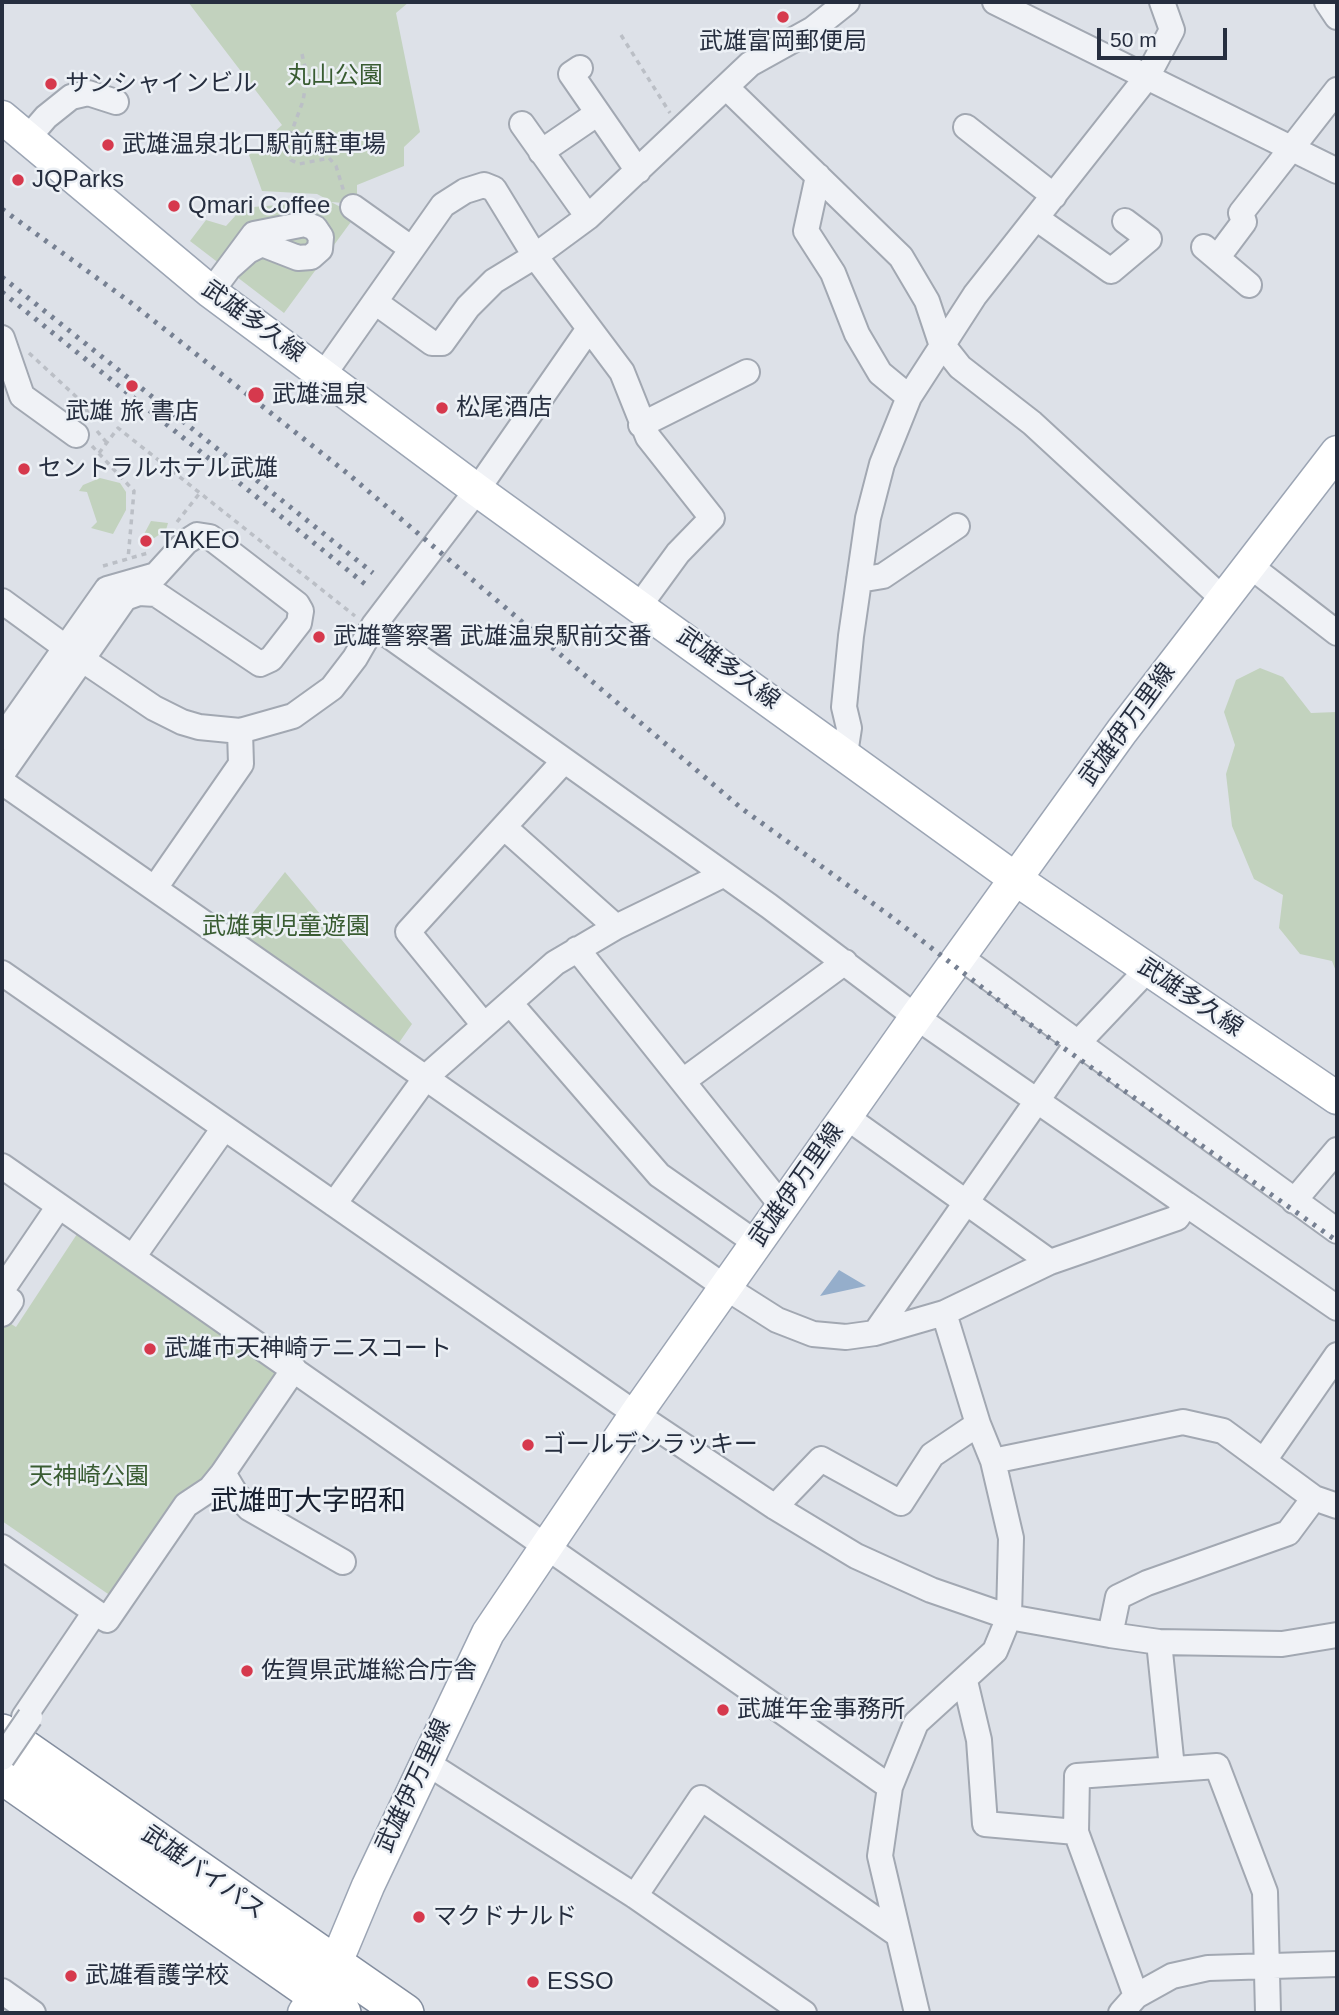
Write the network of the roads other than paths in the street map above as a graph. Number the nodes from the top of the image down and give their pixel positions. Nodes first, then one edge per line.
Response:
1 (847, 2) edge
2 (995, 2) edge
3 (1163, 2) edge
4 (1327, 2) edge
5 (821, 10) edge
6 (1337, 17) edge
7 (580, 68) dead end
8 (1147, 77) junction
9 (726, 86) junction
10 (1337, 90) edge
11 (116, 102) dead end
12 (598, 113) junction
13 (2, 117) edge
14 (522, 124) dead end
15 (966, 127) dead end
16 (27, 139) junction
17 (1291, 148) junction
18 (541, 152) junction
19 (638, 171) junction
20 (1337, 171) edge
21 (818, 176) junction
22 (1054, 196) junction
23 (354, 207) road end
24 (588, 217) junction
25 (1036, 218) junction
26 (1125, 221) dead end
27 (412, 250) junction
28 (535, 257) junction
29 (1249, 285) dead end
30 (375, 302) junction
31 (588, 330) junction
32 (13, 343) edge
33 (942, 343) junction
34 (747, 372) dead end
35 (324, 374) junction
36 (17, 380) junction
37 (909, 397) junction
38 (2, 400) edge
39 (641, 425) junction
40 (76, 435) road end
41 (1337, 452) edge
42 (477, 490) junction
43 (957, 526) dead end
44 (1249, 565) junction
45 (859, 579) junction
46 (1222, 598) junction
47 (2, 601) edge
48 (640, 605) junction
49 (366, 621) junction
50 (1337, 633) edge
51 (73, 653) junction
52 (240, 731) junction
53 (2, 738) edge
54 (845, 754) junction
55 (564, 761) junction
56 (2, 774) edge
57 (2, 782) edge
58 (505, 828) junction
59 (723, 876) junction
60 (1017, 880) junction
61 (155, 888) junction
62 (616, 927) junction
63 (577, 949) junction
64 (960, 957) junction
65 (845, 962) junction
66 (1148, 969) junction
67 (2, 973) edge
68 (510, 1003) junction
69 (915, 1017) junction
70 (484, 1025) junction
71 (1076, 1045) junction
72 (427, 1076) junction
73 (682, 1082) junction
74 (1337, 1098) edge
75 (1036, 1102) junction
76 (845, 1116) junction
77 (224, 1128) junction
78 (1337, 1150) edge
79 (2, 1166) edge
80 (1294, 1201) junction
81 (966, 1202) junction
82 (334, 1204) junction
83 (1186, 1204) junction
84 (59, 1206) junction
85 (782, 1206) junction
86 (1337, 1231) edge
87 (756, 1242) junction
88 (133, 1257) junction
89 (1050, 1262) junction
90 (725, 1287) junction
91 (3, 1300) edge
92 (1337, 1308) edge
93 (944, 1313) junction
94 (875, 1333) junction
95 (1337, 1355) edge
96 (294, 1369) junction
97 (636, 1414) junction
98 (978, 1424) junction
99 (1265, 1460) junction
100 (993, 1461) junction
101 (223, 1473) junction
102 (1326, 1502) edge
103 (775, 1507) junction
104 (2, 1530) edge
105 (546, 1546) junction
106 (2, 1547) edge
107 (343, 1562) dead end
108 (100, 1615) junction
109 (1009, 1617) junction
110 (1111, 1635) junction
111 (1337, 1635) edge
112 (1159, 1642) junction
113 (965, 1681) junction
114 (25, 1719) edge
115 (2, 1758) edge
116 (427, 1763) junction
117 (1172, 1768) junction
118 (2, 1775) edge
119 (890, 1787) junction
120 (1076, 1832) junction
121 (635, 1896) junction
122 (897, 1934) junction
123 (1337, 1964) edge
124 (1268, 1966) junction
125 (2, 1991) edge
126 (325, 1997) edge
127 (1128, 2005) edge
128 (2, 2010) edge
129 (7, 2013) edge
130 (33, 2013) edge
131 (405, 2013) edge
132 (804, 2013) edge
133 (917, 2013) edge
134 (1268, 2013) edge

1 - 5 street
2 - 8 street
3 - 8 street
4 - 6 street
5 - 9 street
7 - 12 street
8 - 17 street
8 - 22 street
9 - 19 street
9 - 21 street
10 - 17 street
11 - 16 street
12 - 18 street
12 - 19 street
13 - 16 main road, 武雄多久線
14 - 18 street
15 - 22 street
16 - 35 main road, 武雄多久線
17 - 20 street
17 - 29 street
18 - 24 street
19 - 24 street
21 - 33 street
21 - 37 street
22 - 25 street
23 - 27 street
24 - 28 street
25 - 26 street
25 - 33 street
27 - 28 street
27 - 30 street
28 - 30 street
28 - 31 street
30 - 35 street
31 - 39 street
31 - 42 street
32 - 36 street
33 - 37 street
33 - 46 street
34 - 39 street
35 - 42 main road, 武雄多久線
36 - 38 street
36 - 40 street
37 - 45 street
39 - 48 street
41 - 44 main road, 武雄伊万里線
42 - 48 main road, 武雄多久線
42 - 49 street
43 - 45 street
44 - 46 main road, 武雄伊万里線
44 - 50 street
45 - 54 street
46 - 60 main road, 武雄伊万里線
47 - 51 street
48 - 54 main road, 武雄多久線
49 - 52 street
49 - 55 street
51 - 51 street
51 - 52 street
51 - 53 street
51 - 56 street
52 - 61 street
54 - 60 main road, 武雄多久線
55 - 58 street
55 - 59 street
57 - 61 street
58 - 62 street
58 - 70 street
59 - 62 street
59 - 65 street
60 - 64 main road, 武雄伊万里線
60 - 66 main road, 武雄多久線
61 - 72 street
62 - 63 street
63 - 68 street
63 - 73 street
64 - 69 main road, 武雄伊万里線
64 - 71 street
65 - 69 street
65 - 73 street
66 - 71 street
66 - 74 main road, 武雄多久線
67 - 77 street
68 - 70 street
68 - 87 street
69 - 75 street
69 - 76 main road, 武雄伊万里線
70 - 72 street
71 - 75 street
71 - 80 street
72 - 82 street
72 - 90 street
73 - 85 street
75 - 81 street
75 - 83 street
76 - 81 street
76 - 85 main road, 武雄伊万里線
77 - 82 street
77 - 88 street
78 - 80 street
79 - 84 street
80 - 86 street
81 - 89 street
81 - 94 street
82 - 97 street
83 - 89 street
83 - 92 street
84 - 88 street
84 - 91 street
85 - 87 main road, 武雄伊万里線
87 - 90 main road, 武雄伊万里線
88 - 96 street
89 - 93 street
90 - 94 street
90 - 97 main road, 武雄伊万里線
93 - 94 street
93 - 98 street
95 - 99 street
96 - 101 street
96 - 105 street
97 - 103 street
97 - 105 main road, 武雄伊万里線
98 - 100 street
98 - 103 street
99 - 100 street
99 - 102 street
100 - 109 street
101 - 107 street
101 - 108 street
102 - 110 street
103 - 109 street
104 - 108 street
105 - 116 main road, 武雄伊万里線
105 - 119 street
106 - 108 street
108 - 114 street
109 - 110 street
109 - 113 street
110 - 112 street
111 - 112 street
112 - 117 street
113 - 119 street
113 - 120 street
114 - 115 street, bridge
114 - 126 highway, 武雄バイパス
116 - 121 street
116 - 126 main road, 武雄伊万里線
117 - 120 street
117 - 124 street
118 - 126 highway, 武雄バイパス
119 - 122 street
120 - 127 street
121 - 122 street
121 - 132 street
122 - 133 street
123 - 124 street
124 - 127 street
124 - 134 street
125 - 130 street
126 - 131 highway, 武雄バイパス
128 - 129 street

